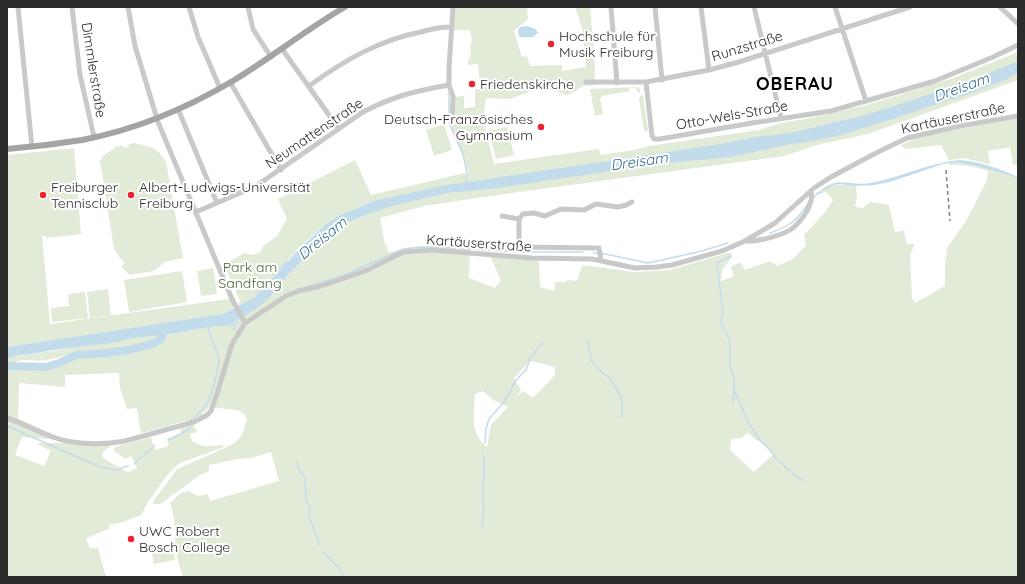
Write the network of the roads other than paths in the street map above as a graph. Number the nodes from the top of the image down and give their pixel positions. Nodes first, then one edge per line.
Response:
1 (18, 7) edge
2 (72, 7) edge
3 (128, 7) edge
4 (189, 7) edge
5 (248, 7) edge
6 (345, 7) edge
7 (453, 7) edge
8 (611, 7) edge
9 (655, 7) edge
10 (701, 7) edge
11 (754, 7) edge
12 (835, 7) edge
13 (909, 7) edge
14 (1000, 7) edge
15 (1018, 24) edge
16 (451, 27) junction
17 (842, 28) junction
18 (1018, 45) edge
19 (282, 49) junction
20 (765, 54) junction
21 (271, 57) junction
22 (709, 70) junction
23 (662, 80) junction
24 (230, 82) junction
25 (586, 82) dead end
26 (646, 82) junction
27 (617, 83) junction
28 (449, 85) junction
29 (308, 86) junction
30 (220, 88) junction
31 (866, 101) junction
32 (178, 109) junction
33 (1018, 116) edge
34 (157, 118) junction
35 (781, 118) junction
36 (452, 121) dead end
37 (339, 129) junction
38 (94, 137) junction
39 (32, 146) junction
40 (7, 149) edge
41 (281, 170) junction
42 (811, 194) junction
43 (632, 202) dead end
44 (217, 203) junction
45 (196, 212) junction
46 (502, 216) dead end
47 (520, 219) junction
48 (745, 241) junction
49 (600, 257) junction
50 (244, 321) junction
51 (7, 418) edge

1 - 39 street
2 - 38 street, Dimmlerstraße
3 - 34 street
4 - 30 street
5 - 21 street
6 - 19 main road
7 - 16 street
8 - 27 street
9 - 23 street
10 - 22 street
11 - 20 street
12 - 17 street
13 - 17 street, Runzstraße
14 - 15 street
16 - 28 street
16 - 29 street
17 - 20 street, Runzstraße
17 - 31 street
18 - 31 street, Otto-Wels-Straße
19 - 21 main road
19 - 29 street
20 - 22 street, Runzstraße
20 - 35 street
21 - 24 main road
22 - 23 street, Runzstraße
23 - 26 street, Runzstraße
24 - 30 main road
24 - 41 street
25 - 27 street, Runzstraße
26 - 27 street, Runzstraße
26 - 35 street, Otto-Wels-Straße
28 - 36 street
28 - 37 street, Neumattenstraße
29 - 37 street
30 - 32 main road
31 - 35 street, Otto-Wels-Straße
32 - 34 main road
32 - 44 street
33 - 42 street, Kartäuserstraße
34 - 38 main road
34 - 45 street
37 - 41 street, Neumattenstraße
38 - 39 main road
39 - 40 main road
41 - 44 street, Neumattenstraße
42 - 48 street, Kartäuserstraße
42 - 48 street, Kartäuserstraße
43 - 47 street
44 - 45 street, Neumattenstraße
45 - 50 street
46 - 47 street
47 - 49 street
48 - 49 street, Kartäuserstraße
49 - 50 street, Kartäuserstraße
50 - 51 street, Kartäuserstraße

